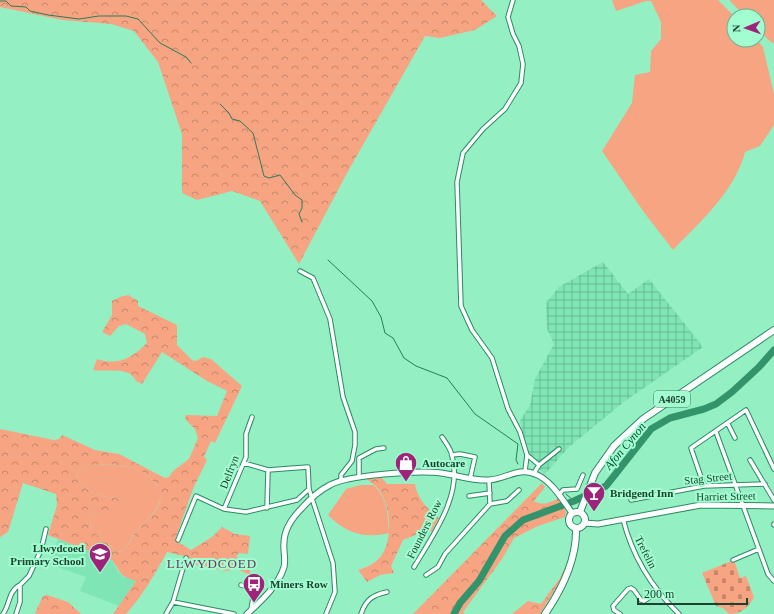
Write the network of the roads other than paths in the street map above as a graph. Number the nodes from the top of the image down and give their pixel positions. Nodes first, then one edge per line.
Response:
1 (513, 0) edge
2 (300, 271) dead end
3 (774, 330) edge
4 (252, 417) dead end
5 (728, 424) junction
6 (716, 432) junction
7 (442, 437) dead end
8 (735, 438) dead end
9 (384, 448) dead end
10 (559, 448) dead end
11 (527, 454) junction
12 (452, 455) junction
13 (750, 460) dead end
14 (244, 463) junction
15 (539, 465) junction
16 (773, 466) edge
17 (268, 470) junction
18 (525, 471) junction
19 (534, 473) junction
20 (583, 475) dead end
21 (455, 476) junction
22 (359, 477) junction
23 (470, 479) junction
24 (489, 480) junction
25 (341, 481) junction
26 (736, 484) junction
27 (765, 484) junction
28 (704, 486) junction
29 (310, 489) junction
30 (519, 490) dead end
31 (490, 493) junction
32 (469, 496) dead end
33 (558, 496) junction
34 (313, 498) junction
35 (631, 500) dead end
36 (774, 500) edge
37 (490, 504) junction
38 (744, 504) junction
39 (774, 506) edge
40 (267, 508) junction
41 (224, 509) junction
42 (570, 511) junction
43 (580, 512) junction
44 (623, 519) junction
45 (584, 523) junction
46 (576, 528) junction
47 (46, 530) dead end
48 (178, 540) dead end
49 (759, 549) junction
50 (186, 558) dead end
51 (733, 560) dead end
52 (414, 567) dead end
53 (426, 575) dead end
54 (774, 581) edge
55 (20, 585) junction
56 (241, 585) dead end
57 (659, 591) junction
58 (387, 592) dead end
59 (173, 602) junction
60 (249, 612) edge
61 (6, 614) edge
62 (16, 614) edge
63 (166, 614) edge
64 (234, 614) edge
65 (326, 614) edge
66 (361, 614) edge
67 (544, 614) edge
68 (620, 614) edge
69 (679, 614) edge

1 - 11 street
2 - 25 street
3 - 43 main road, A4059
4 - 14 street, Delfryn
5 - 6 street
5 - 8 street
5 - 16 street
6 - 26 street
6 - 28 street
7 - 12 street
9 - 22 street
10 - 15 street
11 - 15 street
11 - 18 street
12 - 21 street
12 - 23 street
13 - 27 street
14 - 17 street
14 - 41 street, Delfryn
15 - 19 street
17 - 29 street
17 - 40 street
18 - 19 main road
18 - 24 main road
19 - 33 main road
20 - 33 street
21 - 22 main road
21 - 23 main road
21 - 52 street, Founders Row
22 - 25 main road
23 - 24 main road
24 - 31 street
25 - 34 main road
26 - 27 street, Stag Street
26 - 28 street, Stag Street
26 - 38 street
27 - 36 street
28 - 35 street, Stag Street
29 - 34 street
29 - 40 street
30 - 37 street
31 - 32 street
31 - 37 street
33 - 42 main road
34 - 60 main road
34 - 65 street
37 - 53 street
38 - 39 main road, Harriet Street
38 - 44 main road, Harriet Street
38 - 49 street
40 - 41 street
41 - 48 street
42 - 43 main road
42 - 46 main road
43 - 45 main road
44 - 45 main road, Harriet Street
44 - 57 street, Trefelin
45 - 46 main road
46 - 67 main road
47 - 55 street
49 - 51 street
49 - 54 street
50 - 59 street
55 - 61 street
55 - 62 street
56 - 60 street
57 - 68 street
57 - 69 street, Trefelin
58 - 66 street
59 - 63 street
59 - 64 street

